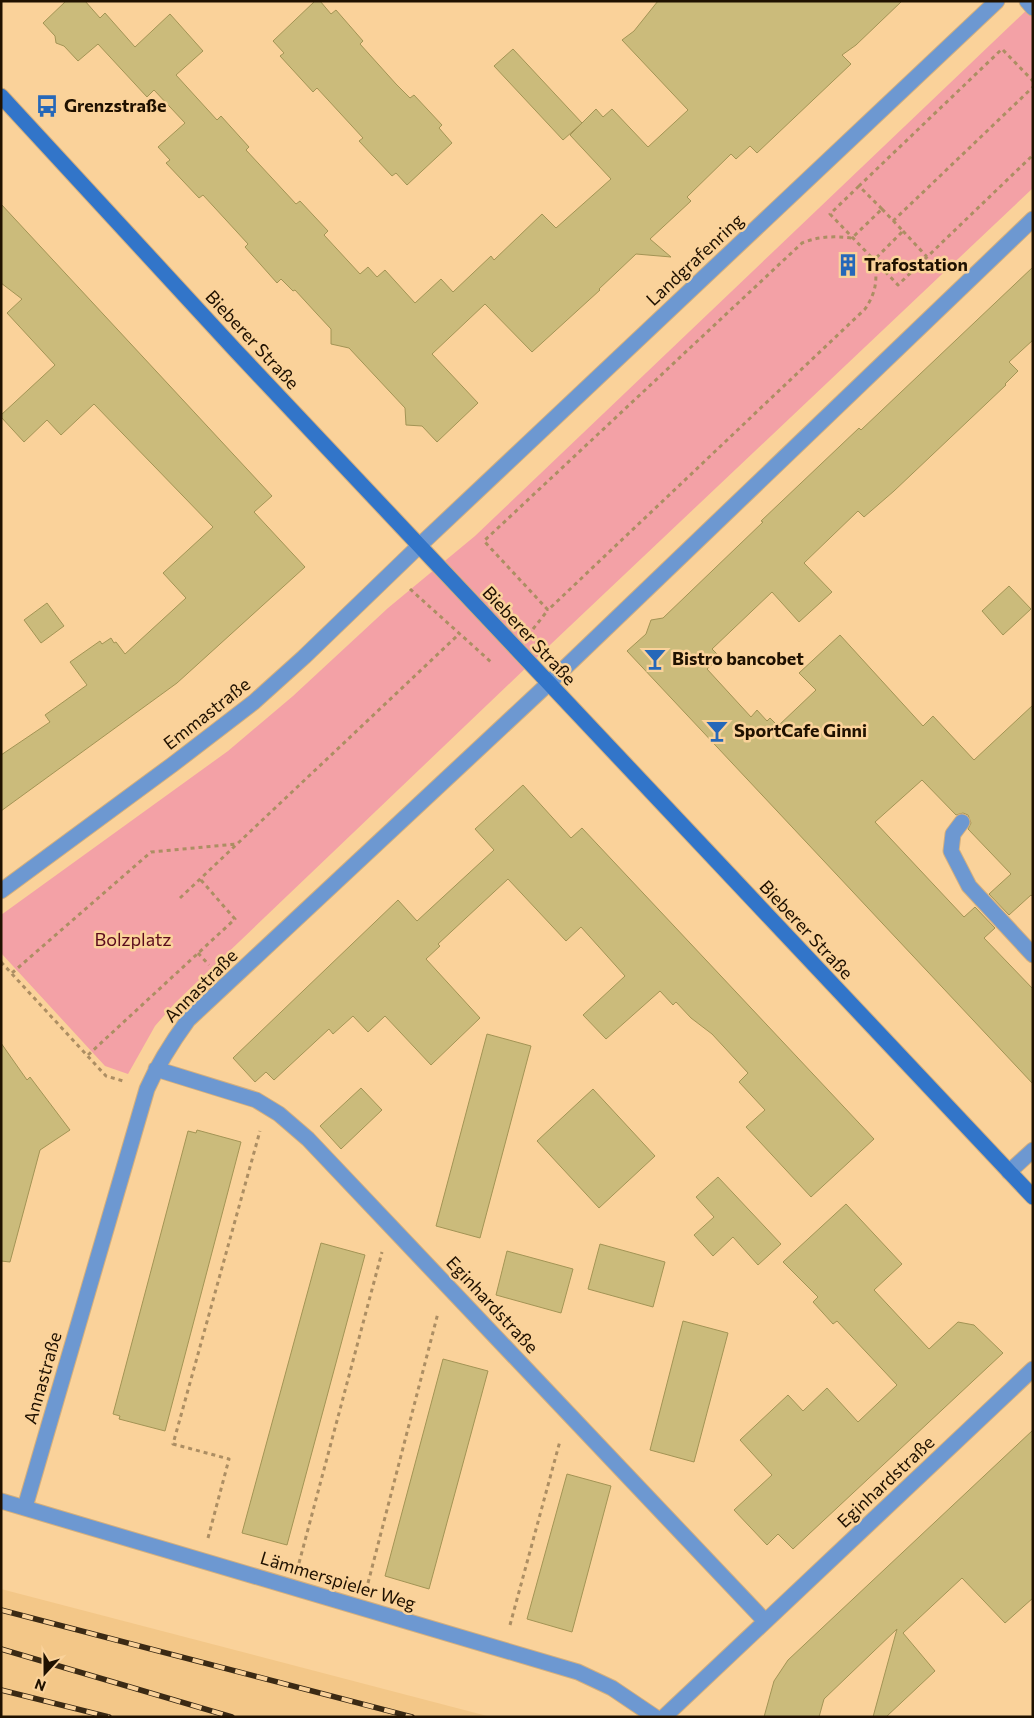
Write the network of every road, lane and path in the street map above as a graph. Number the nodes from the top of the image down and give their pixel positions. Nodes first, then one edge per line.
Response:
1 (996, 1) edge
2 (1027, 1) edge
3 (1033, 8) edge
4 (1033, 81) edge
5 (1033, 87) edge
6 (1, 96) edge
7 (1033, 156) edge
8 (859, 186) junction
9 (882, 209) junction
10 (1033, 219) edge
11 (894, 221) junction
12 (903, 231) junction
13 (852, 238) junction
14 (927, 256) junction
15 (874, 260) junction
16 (419, 546) junction
17 (392, 572) junction
18 (548, 684) junction
19 (962, 822) dead end
20 (236, 844) junction
21 (200, 879) junction
22 (1, 891) edge
23 (180, 898) dead end
24 (1033, 955) edge
25 (1, 962) edge
26 (12, 973) junction
27 (88, 1055) junction
28 (156, 1069) junction
29 (147, 1089) junction
30 (268, 1106) junction
31 (1033, 1150) edge
32 (1009, 1172) junction
33 (1033, 1197) edge
34 (389, 1223) junction
35 (446, 1283) junction
36 (1033, 1370) edge
37 (567, 1413) junction
38 (1, 1501) edge
39 (25, 1507) junction
40 (202, 1560) junction
41 (293, 1587) junction
42 (362, 1608) junction
43 (766, 1621) junction
44 (504, 1650) junction
45 (655, 1717) edge
46 (664, 1717) edge

1 - 16 street, Landgrafenring
2 - 3 street
4 - 8 path
5 - 11 path
6 - 16 street, Bieberer Straße
7 - 14 path
8 - 9 path
8 - 13 path
9 - 11 path
9 - 13 path
10 - 18 street
11 - 12 path
12 - 14 path
12 - 15 path
13 - 15 path
13 - 15 path
14 - 15 path
16 - 17 street, Emmastraße
16 - 18 street, Bieberer Straße
17 - 20 path
17 - 22 street, Emmastraße
18 - 28 street, Annastraße
18 - 32 street, Bieberer Straße
19 - 24 street
20 - 21 path
20 - 26 path
21 - 23 path
21 - 27 path
25 - 26 path
26 - 27 path
27 - 29 path
28 - 29 street, Annastraße
28 - 30 street, Eginhardstraße
29 - 39 street, Annastraße
30 - 34 street, Eginhardstraße
30 - 40 path
31 - 32 street
32 - 33 street, Bieberer Straße
34 - 35 street, Eginhardstraße
34 - 41 path
35 - 37 street, Eginhardstraße
35 - 42 path
36 - 43 street, Eginhardstraße
37 - 43 street, Eginhardstraße
37 - 44 path
38 - 39 street, Lämmerspieler Weg
39 - 40 street, Lämmerspieler Weg
40 - 41 street, Lämmerspieler Weg
41 - 42 street, Lämmerspieler Weg
42 - 44 street, Lämmerspieler Weg
43 - 46 street, Eginhardstraße
44 - 45 street, Lämmerspieler Weg

